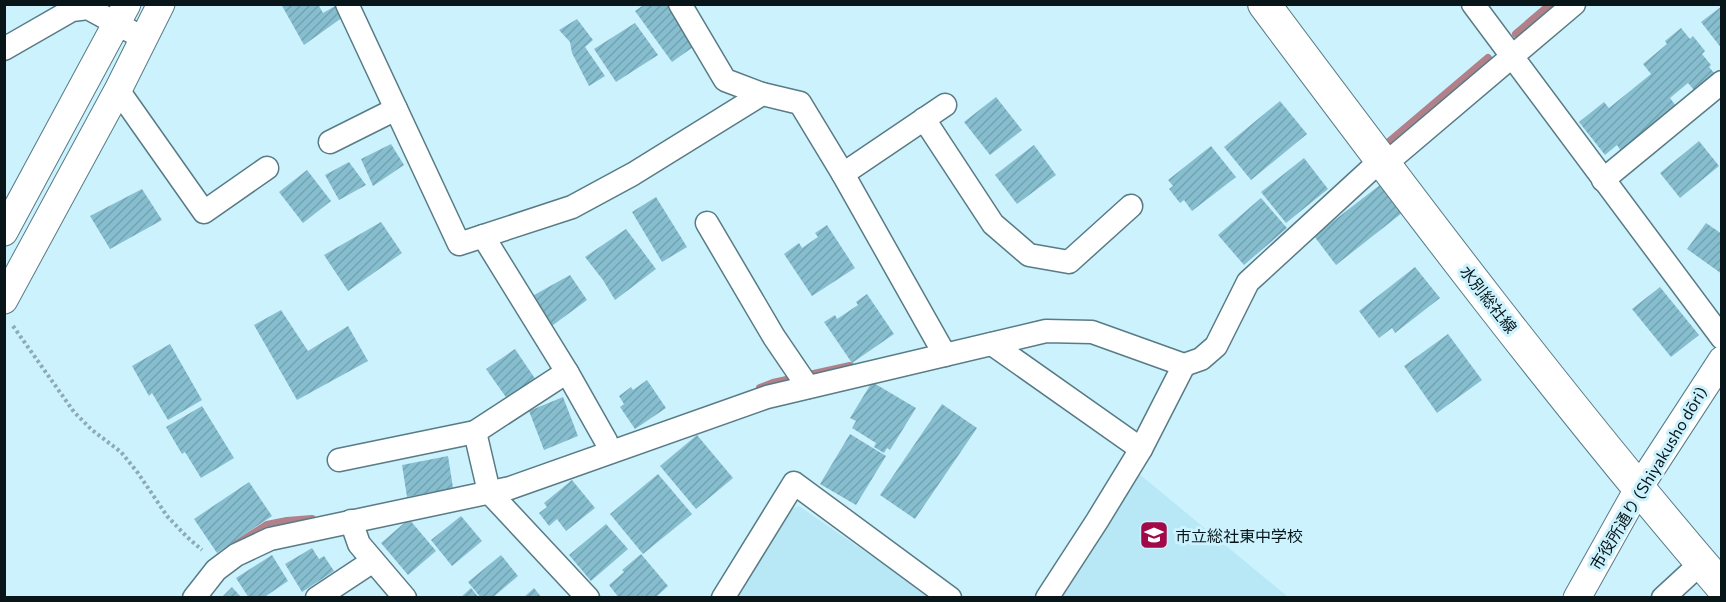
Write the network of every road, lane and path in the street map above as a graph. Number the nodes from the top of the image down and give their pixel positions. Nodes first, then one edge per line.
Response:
1 (161, 4) edge
2 (347, 4) edge
3 (680, 4) edge
4 (1264, 4) edge
5 (1473, 4) edge
6 (1574, 4) edge
7 (87, 6) edge
8 (122, 14) edge
9 (143, 38) junction
10 (4, 49) edge
11 (1512, 57) junction
12 (1722, 82) edge
13 (118, 90) junction
14 (762, 94) junction
15 (945, 105) dead end
16 (396, 109) junction
17 (924, 119) junction
18 (330, 142) dead end
19 (1382, 162) junction
20 (267, 168) dead end
21 (843, 174) junction
22 (1603, 180) junction
23 (1131, 206) dead end
24 (707, 223) dead end
25 (4, 232) edge
26 (483, 236) junction
27 (7, 310) edge
28 (1722, 338) edge
29 (992, 344) junction
30 (942, 349) junction
31 (1722, 360) edge
32 (1184, 365) junction
33 (567, 372) junction
34 (803, 380) junction
35 (476, 432) junction
36 (608, 446) junction
37 (1141, 449) junction
38 (339, 460) dead end
39 (487, 485) junction
40 (1638, 489) junction
41 (351, 520) junction
42 (203, 551) dead end
43 (373, 561) junction
44 (1701, 563) junction
45 (1722, 587) edge
46 (194, 597) edge
47 (317, 597) edge
48 (405, 597) edge
49 (588, 597) edge
50 (723, 597) edge
51 (950, 597) edge
52 (1047, 597) edge
53 (1577, 597) edge
54 (1663, 597) edge

1 - 9 street
2 - 16 street
3 - 14 street
4 - 19 main road, 水別総社線
5 - 11 street
6 - 11 street
7 - 8 street
7 - 10 street
8 - 9 street
8 - 25 street
9 - 13 street
11 - 19 street
11 - 22 street
12 - 22 street
13 - 20 street
13 - 27 street
14 - 21 street
14 - 26 street
15 - 17 street
16 - 18 street
16 - 26 street
17 - 21 street
17 - 23 street
19 - 32 street
19 - 40 main road, 水別総社線
21 - 30 street
22 - 28 street
24 - 34 street
26 - 33 street
27 - 42 path
29 - 30 street
29 - 32 street
29 - 37 street
30 - 34 street
31 - 40 street, 市役所通り (Shiyakusho dōri)
32 - 37 street
33 - 35 street
33 - 36 street
34 - 36 street
35 - 38 street
35 - 39 street
36 - 39 street
37 - 52 street
39 - 41 street
39 - 49 street
40 - 44 main road, 水別総社線
40 - 53 street, 市役所通り (Shiyakusho dōri)
41 - 43 street
41 - 46 street
43 - 47 street
43 - 48 street
44 - 45 main road, 水別総社線
44 - 54 street
50 - 51 street

